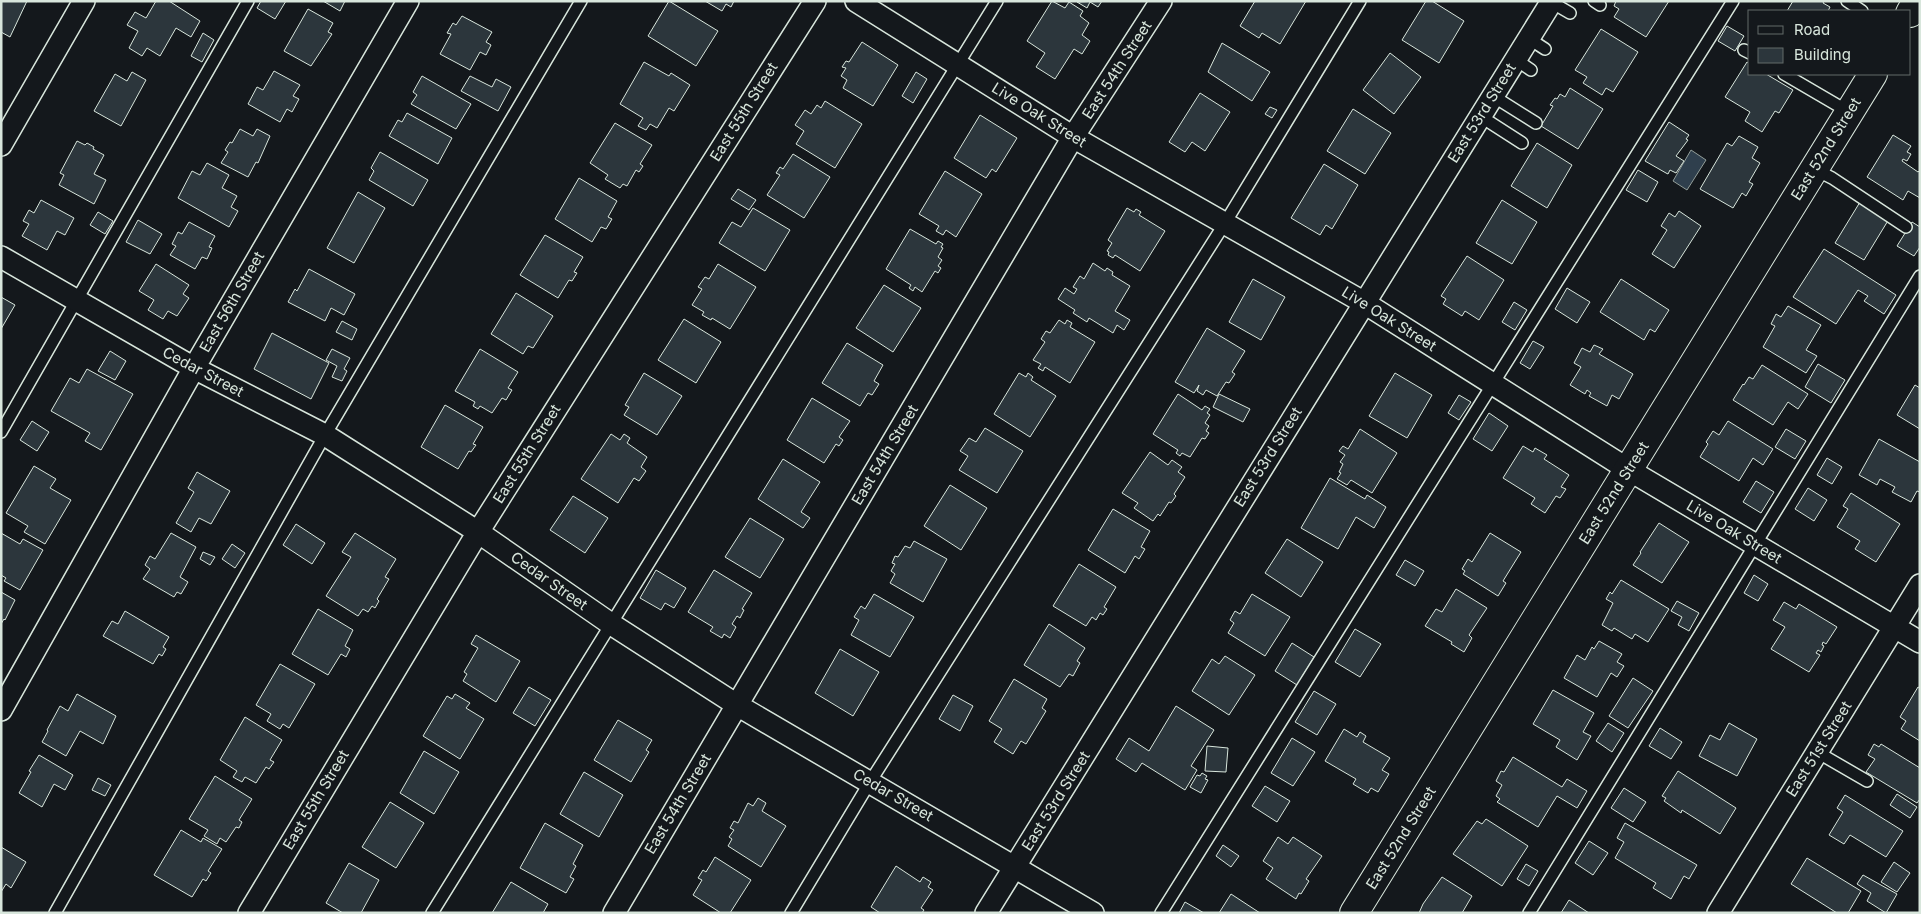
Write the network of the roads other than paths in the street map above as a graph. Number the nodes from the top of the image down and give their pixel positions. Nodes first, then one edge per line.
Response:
1 (84, 1) edge
2 (248, 1) edge
3 (408, 1) edge
4 (581, 1) edge
5 (815, 1) edge
6 (856, 1) edge
7 (997, 1) edge
8 (1161, 1) edge
9 (1360, 1) edge
10 (1733, 1) edge
11 (1847, 1) edge
12 (1551, 2) edge
13 (1860, 10) edge
14 (1570, 13) dead end
15 (957, 64) junction
16 (1786, 75) edge
17 (1871, 75) edge
18 (1493, 96) junction
19 (1849, 112) junction
20 (1480, 116) junction
21 (1536, 123) dead end
22 (1073, 137) junction
23 (1522, 143) dead end
24 (1, 145) edge
25 (1814, 169) junction
26 (1225, 223) junction
27 (1906, 227) dead end
28 (1, 257) edge
29 (1920, 276) edge
30 (77, 301) junction
31 (1364, 302) junction
32 (194, 368) junction
33 (1492, 383) junction
34 (1, 432) edge
35 (325, 435) junction
36 (1629, 470) junction
37 (478, 532) junction
38 (1755, 544) junction
39 (1920, 585) edge
40 (611, 624) junction
41 (1894, 627) junction
42 (1920, 642) edge
43 (737, 705) junction
44 (1, 710) edge
45 (1817, 752) junction
46 (1866, 781) dead end
47 (870, 782) junction
48 (1016, 866) junction
49 (55, 913) edge
50 (249, 913) edge
51 (432, 913) edge
52 (614, 913) edge
53 (791, 913) edge
54 (986, 913) edge
55 (1093, 913) edge
56 (1161, 913) edge
57 (1354, 913) edge
58 (1529, 913) edge
59 (1718, 913) edge

1 - 24 street
2 - 30 lane
3 - 32 street, East 56th Street
4 - 35 lane
5 - 37 street, East 55th Street
6 - 15 street, Live Oak Street
7 - 15 lane
8 - 22 street, East 54th Street
9 - 26 lane
10 - 33 lane
11 - 13 lane
12 - 14 lane
12 - 18 street, East 53rd Street
15 - 22 street, Live Oak Street
15 - 40 lane
16 - 19 lane
17 - 19 main road, East 52nd Street
18 - 20 street, East 53rd Street
18 - 21 lane
19 - 25 main road, East 52nd Street
20 - 23 lane
20 - 31 street, East 53rd Street
22 - 26 street, Live Oak Street
22 - 43 street, East 54th Street
25 - 27 lane
25 - 36 main road, East 52nd Street
26 - 31 street, Live Oak Street
26 - 47 lane
28 - 30 street, Cedar Street
29 - 38 lane
30 - 32 street, Cedar Street
30 - 34 lane
31 - 33 street, Live Oak Street
31 - 48 street, East 53rd Street
32 - 35 street, Cedar Street
32 - 44 street, East 56th Street
33 - 36 street, Live Oak Street
33 - 56 lane
35 - 37 street, Cedar Street
35 - 49 lane
36 - 38 street, Live Oak Street
36 - 57 main road, East 52nd Street
37 - 40 street, Cedar Street
37 - 50 street, East 55th Street
38 - 41 street, Live Oak Street
38 - 58 lane
39 - 41 street, East 51st Street
40 - 43 street, Cedar Street
40 - 51 lane
41 - 42 street, Live Oak Street
41 - 45 street, East 51st Street
43 - 47 street, Cedar Street
43 - 52 street, East 54th Street
45 - 46 lane
45 - 59 street, East 51st Street
47 - 48 street, Cedar Street
47 - 53 lane
48 - 54 street, East 53rd Street
48 - 55 street, Cedar Street

